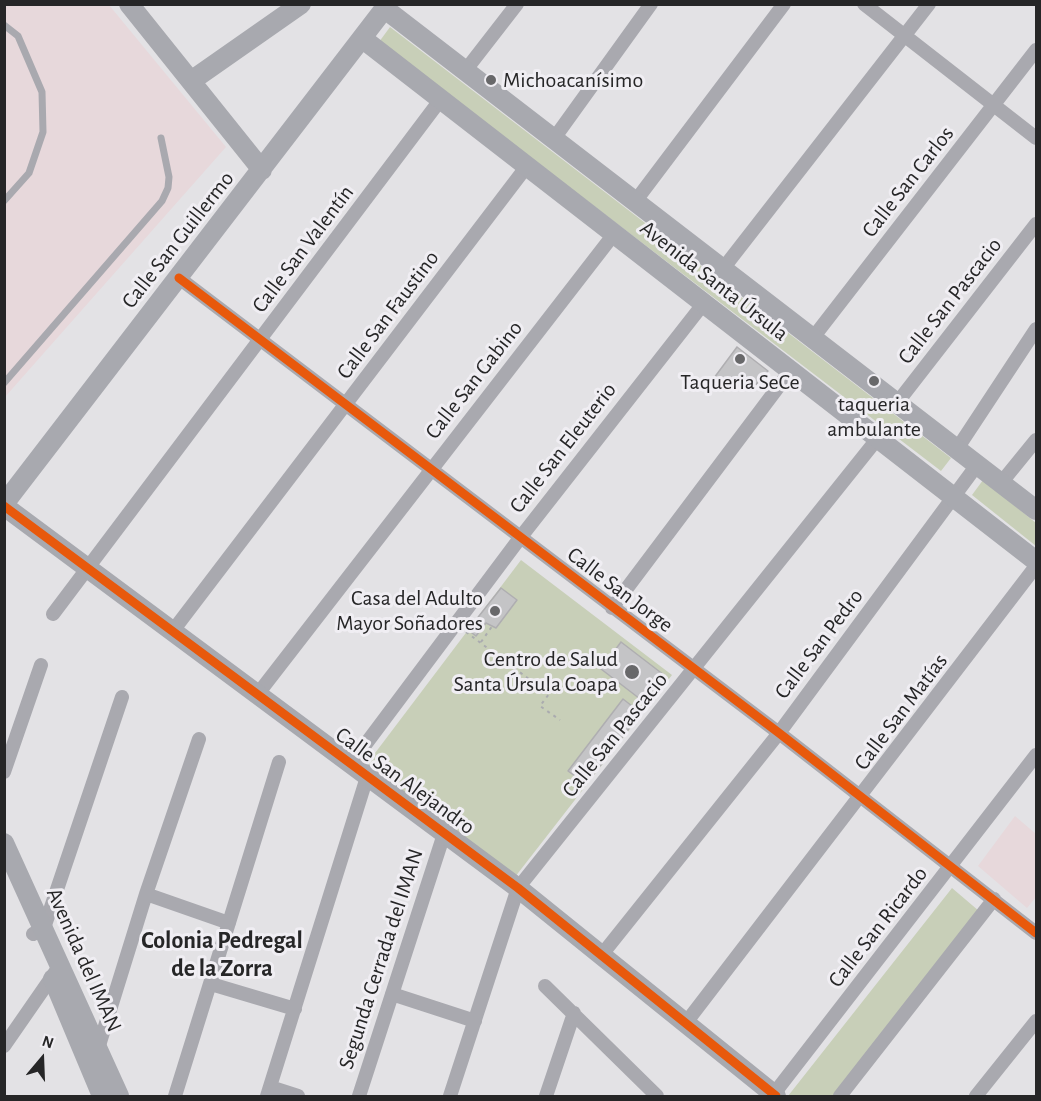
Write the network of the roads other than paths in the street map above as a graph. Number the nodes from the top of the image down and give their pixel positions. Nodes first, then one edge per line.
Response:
1 (129, 4) edge
2 (301, 4) edge
3 (517, 4) edge
4 (651, 4) edge
5 (784, 4) edge
6 (864, 4) edge
7 (929, 4) edge
8 (386, 7) edge
9 (4, 25) edge
10 (904, 35) junction
11 (363, 39) junction
12 (1036, 50) edge
13 (465, 71) junction
14 (191, 81) junction
15 (441, 99) junction
16 (994, 105) junction
17 (161, 138) dead end
18 (1036, 138) edge
19 (553, 140) junction
20 (527, 166) junction
21 (262, 170) junction
22 (4, 201) edge
23 (634, 203) junction
24 (1036, 224) edge
25 (614, 234) junction
26 (722, 270) junction
27 (179, 278) junction
28 (704, 303) junction
29 (1036, 329) edge
30 (812, 339) junction
31 (261, 341) junction
32 (791, 370) junction
33 (4, 383) edge
34 (897, 403) junction
35 (345, 406) junction
36 (878, 438) junction
37 (1036, 440) edge
38 (957, 449) junction
39 (977, 465) junction
40 (431, 470) junction
41 (1001, 483) junction
42 (955, 497) junction
43 (4, 505) edge
44 (1036, 510) edge
45 (520, 538) junction
46 (1036, 561) edge
47 (1036, 566) edge
48 (90, 567) junction
49 (612, 608) junction
50 (53, 614) dead end
51 (172, 632) junction
52 (41, 665) dead end
53 (694, 670) junction
54 (256, 695) junction
55 (122, 697) dead end
56 (779, 733) junction
57 (199, 739) dead end
58 (1036, 755) edge
59 (279, 762) dead end
60 (350, 765) junction
61 (4, 772) edge
62 (367, 777) junction
63 (861, 797) junction
64 (444, 834) junction
65 (6, 858) edge
66 (951, 867) junction
67 (518, 888) junction
68 (146, 894) junction
69 (994, 899) junction
70 (229, 923) junction
71 (39, 931) junction
72 (1036, 933) edge
73 (600, 957) junction
74 (57, 971) junction
75 (211, 984) junction
76 (545, 986) dead end
77 (392, 994) junction
78 (294, 1009) junction
79 (574, 1013) junction
80 (475, 1021) junction
81 (1036, 1021) edge
82 (685, 1024) junction
83 (4, 1046) edge
84 (98, 1049) junction
85 (103, 1089) edge
86 (269, 1092) edge
87 (649, 1094) edge
88 (175, 1096) edge
89 (298, 1096) edge
90 (358, 1096) edge
91 (450, 1096) edge
92 (546, 1096) edge
93 (774, 1096) edge
94 (840, 1096) edge
95 (976, 1096) edge

1 - 14 street
2 - 14 street
3 - 13 street
4 - 19 street
5 - 23 street
6 - 10 street
7 - 10 street
8 - 11 street, Calle San Guillermo
8 - 13 street, Avenida Santa Úrsula
9 - 22 lane
10 - 16 street
10 - 26 street
11 - 15 street, Avenida Santa Úrsula
11 - 21 street, Calle San Guillermo
12 - 16 street, Calle San Carlos
13 - 19 street, Avenida Santa Úrsula
14 - 21 street
15 - 20 street, Avenida Santa Úrsula
15 - 31 street, Calle San Valentín
16 - 18 street
16 - 30 street, Calle San Carlos
17 - 33 lane
19 - 23 street, Avenida Santa Úrsula
20 - 25 street, Avenida Santa Úrsula
20 - 35 street, Calle San Faustino
21 - 27 street, Calle San Guillermo
23 - 26 street, Avenida Santa Úrsula
24 - 34 street, Calle San Pascacio
25 - 28 street, Avenida Santa Úrsula
25 - 40 street, Calle San Gabino
26 - 30 street, Avenida Santa Úrsula
27 - 31 street, Calle San Jorge
27 - 43 street, Calle San Guillermo
28 - 32 street, Avenida Santa Úrsula
28 - 45 street, Calle San Eleuterio
29 - 38 street
30 - 34 street, Avenida Santa Úrsula
31 - 35 street, Calle San Jorge
31 - 48 street, Calle San Valentín
32 - 36 street, Avenida Santa Úrsula
32 - 49 street
34 - 38 street, Avenida Santa Úrsula
35 - 40 street, Calle San Jorge
35 - 51 street, Calle San Faustino
36 - 42 street, Avenida Santa Úrsula
36 - 53 street, Calle San Pascacio
37 - 41 street
38 - 39 street, Avenida Santa Úrsula
39 - 41 street, Avenida Santa Úrsula
39 - 42 street, Calle San Pedro
40 - 45 street, Calle San Jorge
40 - 54 street, Calle San Gabino
41 - 44 street, Avenida Santa Úrsula
42 - 46 street, Avenida Santa Úrsula
42 - 56 street, Calle San Pedro
43 - 48 street, Calle San Alejandro
45 - 49 street, Calle San Jorge
45 - 60 street, Calle San Eleuterio
47 - 63 street, Calle San Matías
48 - 50 street, Calle San Valentín
48 - 51 street, Calle San Alejandro
49 - 53 street, Calle San Jorge
51 - 54 street, Calle San Alejandro
52 - 61 street
53 - 56 street, Calle San Jorge
53 - 67 street, Calle San Pascacio
54 - 60 street, Calle San Alejandro
55 - 71 street
56 - 63 street, Calle San Jorge
56 - 73 street, Calle San Pedro
57 - 68 street
58 - 66 street, Calle San Ricardo
59 - 70 street
60 - 62 street, Calle San Alejandro
62 - 64 street, Calle San Alejandro
62 - 78 street
63 - 66 street, Calle San Jorge
63 - 82 street, Calle San Matías
64 - 67 street, Calle San Alejandro
64 - 77 street, Segunda Cerrada del IMAN
65 - 71 street, Avenida del IMAN
66 - 69 street, Calle San Jorge
66 - 93 street, Calle San Ricardo
67 - 73 street, Calle San Alejandro
67 - 80 street
68 - 70 street
68 - 84 street
69 - 72 street, Calle San Jorge
69 - 94 street
70 - 75 street
71 - 74 street, Avenida del IMAN
73 - 82 street, Calle San Alejandro
74 - 83 street
74 - 84 street, Avenida del IMAN
74 - 85 street, Avenida del IMAN
75 - 78 street
75 - 88 street
76 - 79 street
77 - 80 street
77 - 90 street, Segunda Cerrada del IMAN
78 - 86 street
79 - 87 street
79 - 92 street
80 - 91 street
81 - 95 street
82 - 93 street, Calle San Alejandro
84 - 85 street, Avenida del IMAN
86 - 89 street

